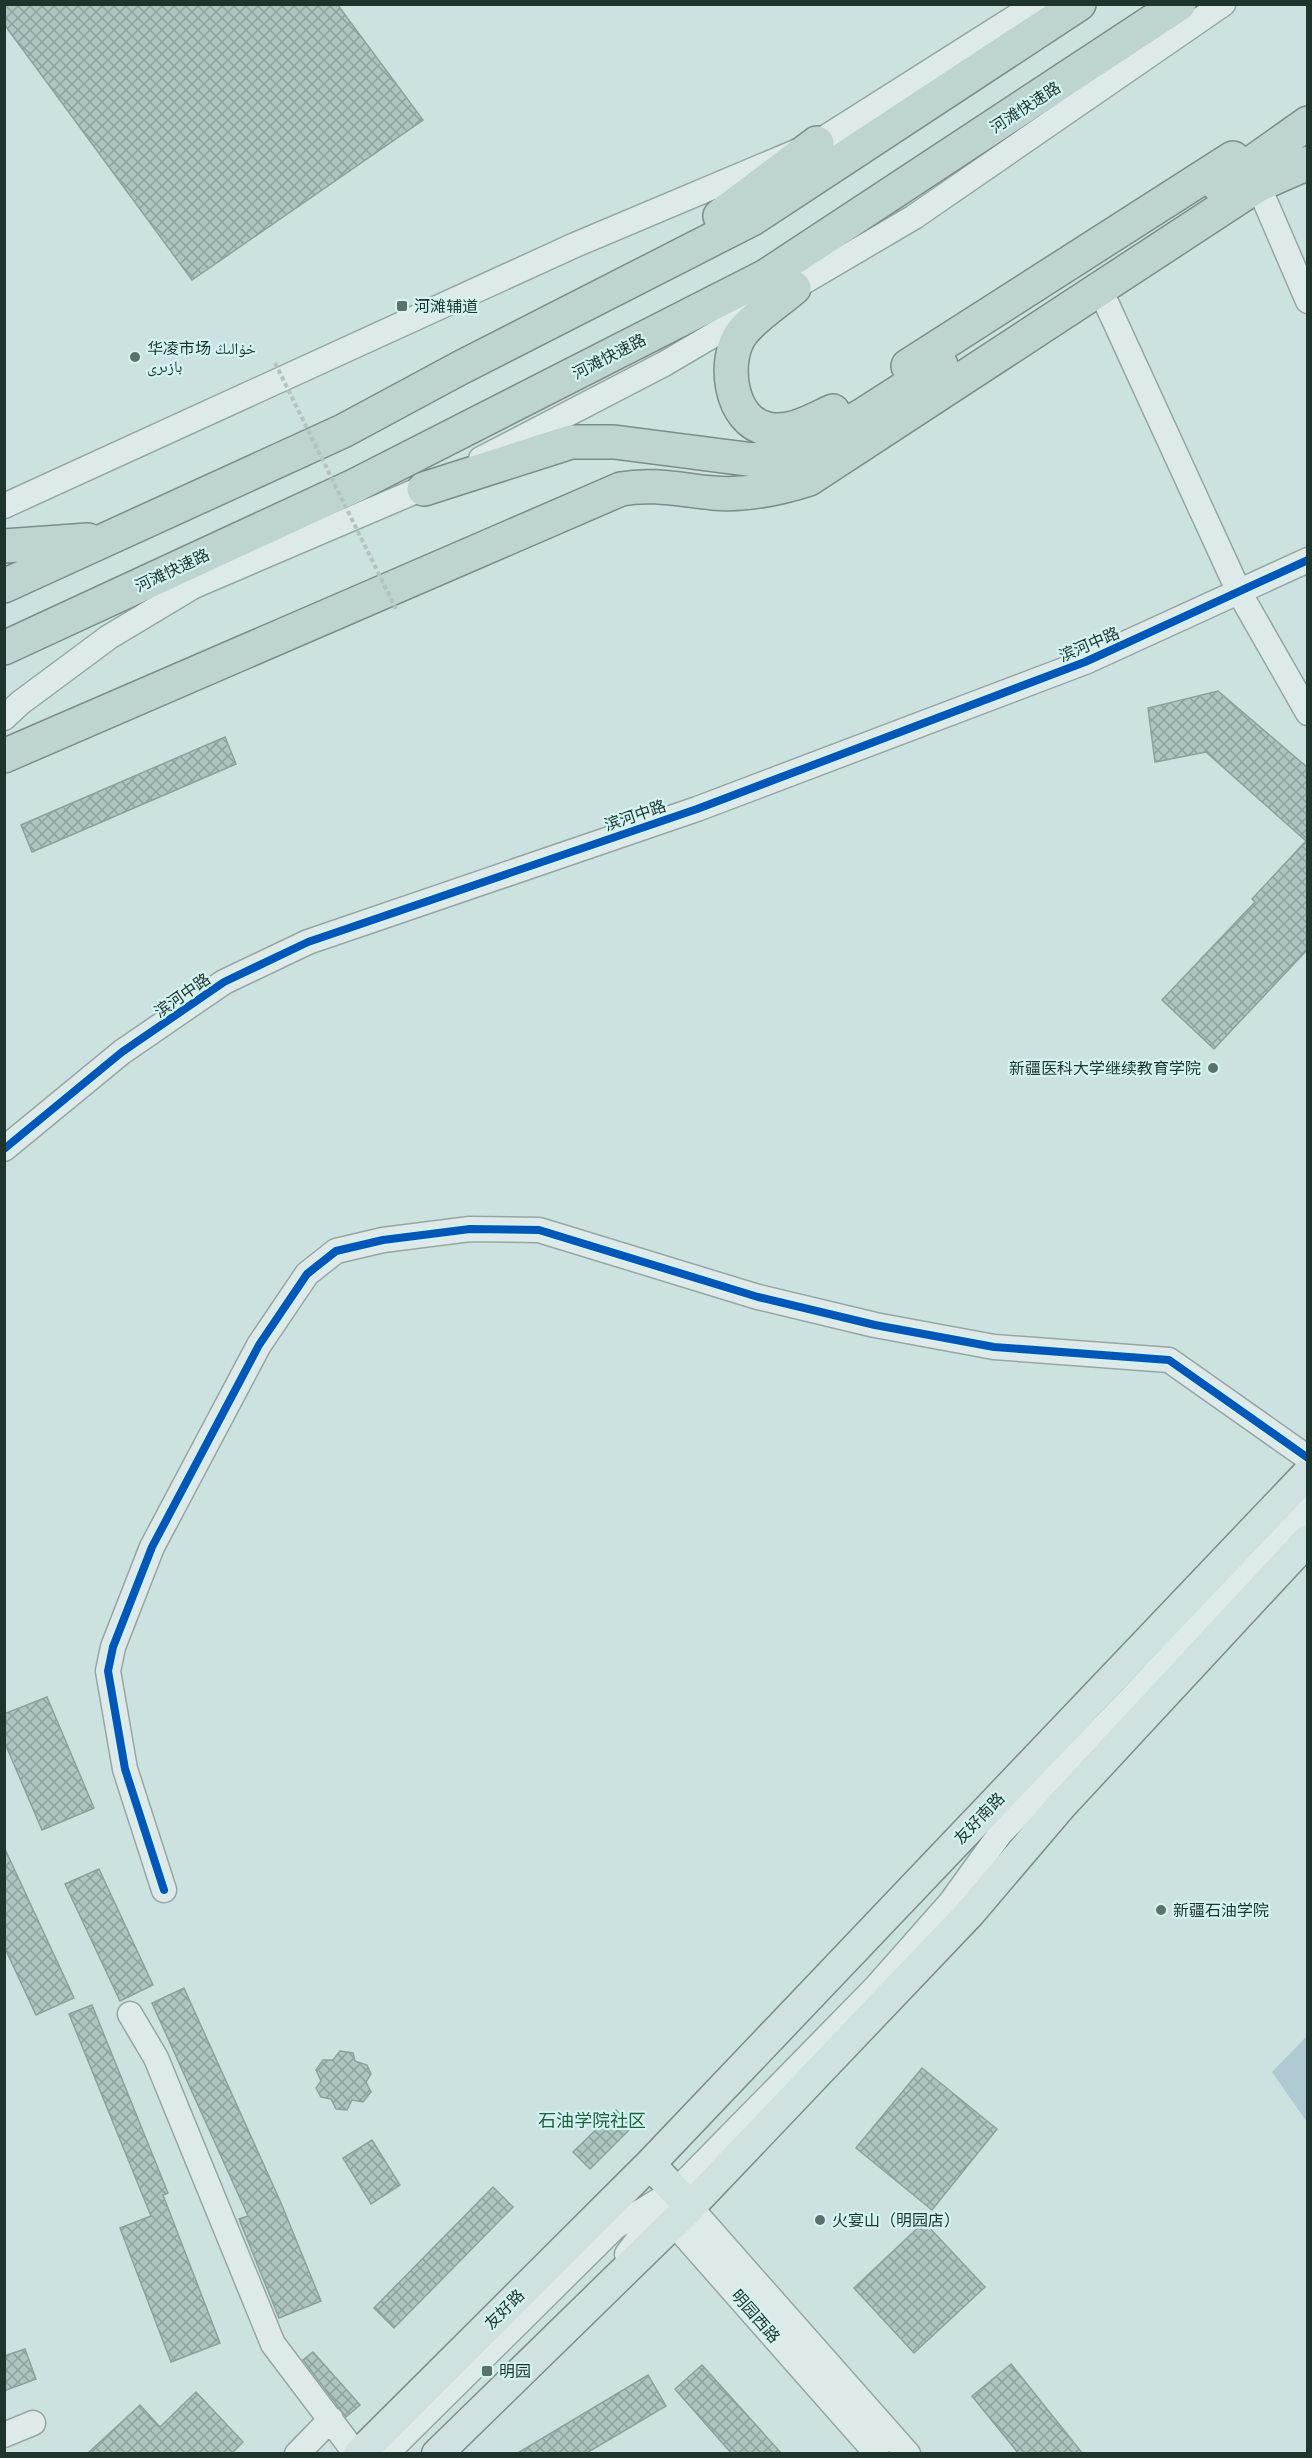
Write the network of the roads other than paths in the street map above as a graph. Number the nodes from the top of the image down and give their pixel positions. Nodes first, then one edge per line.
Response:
1 (1036, 4) edge
2 (1079, 4) edge
3 (1179, 4) edge
4 (1223, 4) edge
5 (1308, 104) edge
6 (1308, 123) edge
7 (817, 143) junction
8 (1308, 163) edge
9 (1258, 185) junction
10 (1099, 287) junction
11 (794, 288) junction
12 (1308, 302) edge
13 (508, 344) junction
14 (856, 410) junction
15 (424, 489) junction
16 (4, 506) edge
17 (108, 539) junction
18 (4, 546) edge
19 (1308, 560) edge
20 (4, 586) edge
21 (194, 586) junction
22 (1239, 591) junction
23 (5, 647) edge
24 (1308, 713) edge
25 (4, 718) edge
26 (4, 756) edge
27 (4, 1149) edge
28 (1308, 1458) edge
29 (1308, 1473) edge
30 (1308, 1508) edge
31 (1308, 1540) edge
32 (164, 1890) dead end
33 (130, 2014) dead end
34 (642, 2172) junction
35 (671, 2207) junction
36 (331, 2419) junction
37 (33, 2423) dead end
38 (4, 2435) edge
39 (297, 2454) edge
40 (357, 2454) edge
41 (386, 2454) edge
42 (425, 2454) edge
43 (437, 2454) edge
44 (877, 2454) edge
45 (908, 2454) edge

1 - 7 street
2 - 13 highway
3 - 23 highway, 河滩快速路
4 - 11 street
5 - 14 highway
6 - 14 highway
7 - 13 highway
7 - 16 street
8 - 9 highway
9 - 10 highway
9 - 12 street
10 - 22 street
10 - 26 highway
11 - 14 highway
11 - 15 street
13 - 17 highway
14 - 15 highway
15 - 21 street
17 - 18 highway
17 - 20 highway
19 - 22 street, 滨河中路
21 - 23 highway
21 - 25 street
22 - 24 street
22 - 27 street, 滨河中路
28 - 32 street
29 - 34 main road, 友好南路
30 - 35 street
31 - 35 main road
33 - 36 street
34 - 35 main road
34 - 40 main road, 友好路
35 - 41 street
35 - 42 street
35 - 43 main road
35 - 44 street, 明园西路
35 - 45 street, 明园西路
36 - 39 street
36 - 40 street
37 - 38 street

